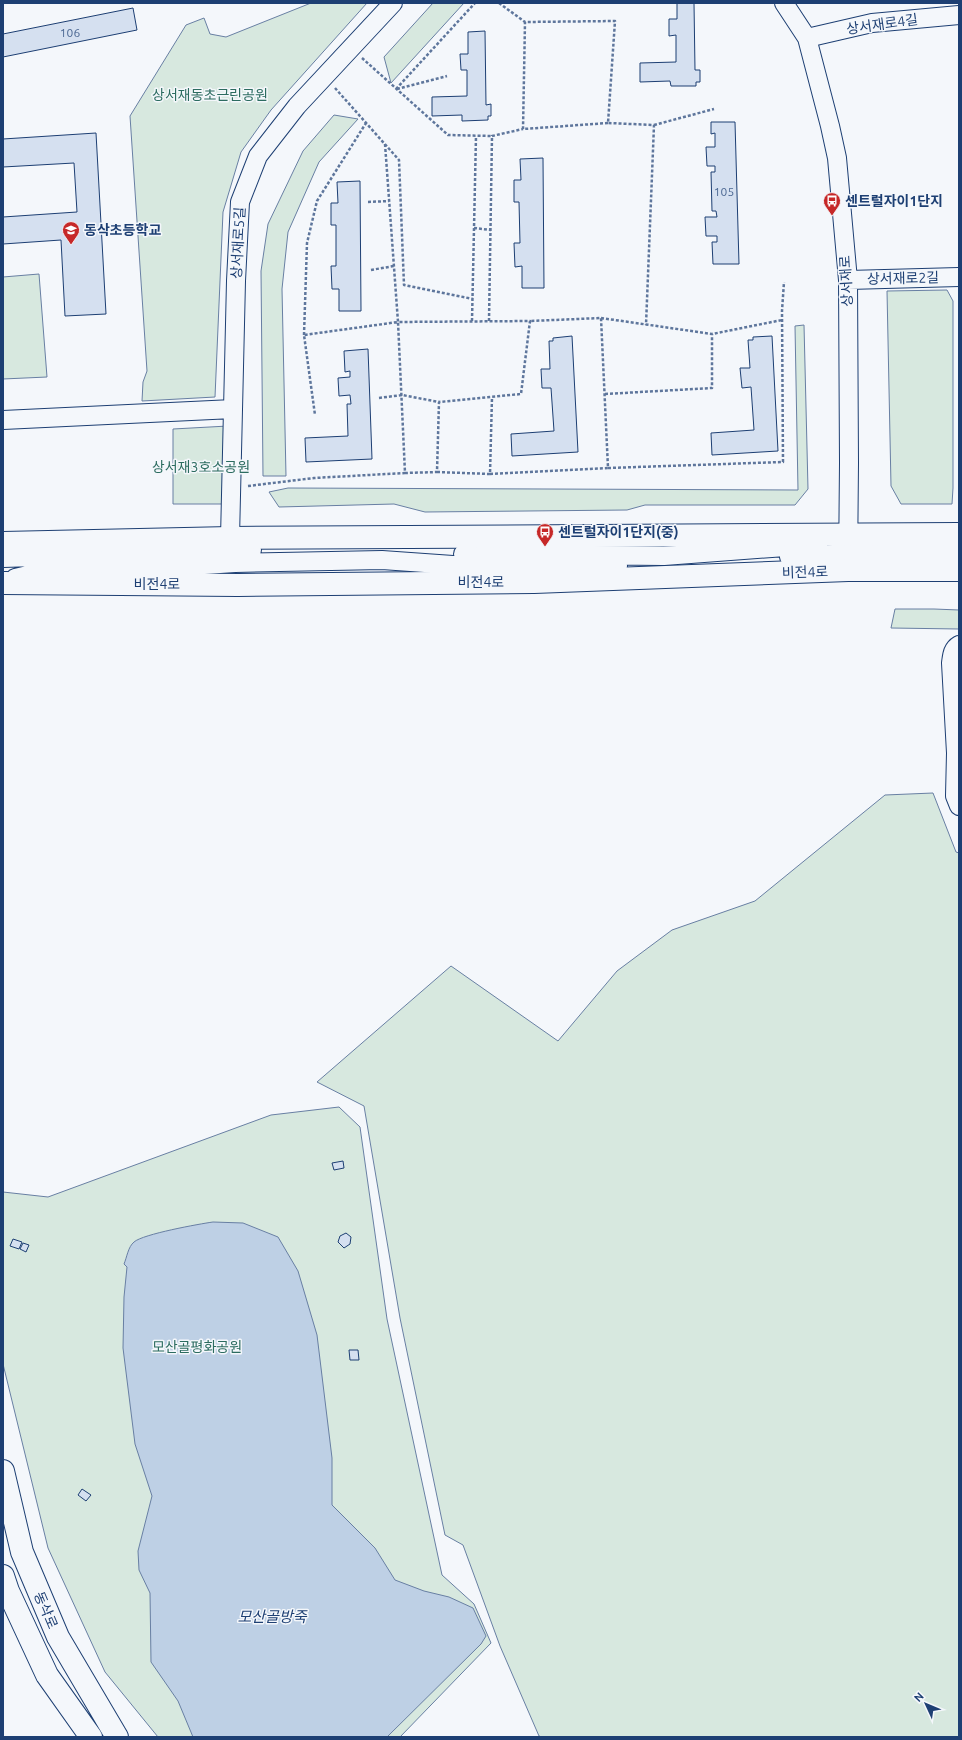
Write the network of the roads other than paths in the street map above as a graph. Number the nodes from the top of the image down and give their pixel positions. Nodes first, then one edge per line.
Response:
1 (393, 3) edge
2 (784, 3) edge
3 (959, 15) edge
4 (807, 38) junction
5 (959, 277) edge
6 (848, 280) junction
7 (233, 409) junction
8 (3, 420) edge
9 (959, 534) edge
10 (332, 537) junction
11 (230, 538) junction
12 (959, 542) edge
13 (3, 543) edge
14 (393, 548) junction
15 (848, 550) junction
16 (959, 553) edge
17 (3, 558) edge
18 (959, 570) edge
19 (3, 571) edge
20 (45, 571) junction
21 (539, 571) junction
22 (583, 580) junction
23 (3, 582) edge
24 (959, 645) edge
25 (957, 753) edge
26 (959, 806) edge
27 (3, 1472) edge
28 (3, 1576) edge
29 (91, 1737) edge
30 (117, 1737) edge

1 - 7 street, 상서재로5길
2 - 4 street, 상서재로
3 - 4 street, 상서재로4길
4 - 6 street, 상서재로
5 - 6 street, 상서재로2길
6 - 15 street, 상서재로
7 - 8 street
7 - 11 street, 상서재로5길
9 - 15 main road, 비전4로
10 - 11 main road, 비전4로
10 - 14 street
10 - 15 main road, 비전4로
11 - 13 main road, 비전4로
12 - 15 street
14 - 15 street
14 - 17 street
15 - 16 street
15 - 18 main road, 비전4로
15 - 21 street
15 - 22 main road, 비전4로
19 - 20 street
20 - 21 street
20 - 23 street
21 - 22 street
22 - 23 main road, 비전4로
24 - 25 street
25 - 26 street
27 - 30 main road, 동삭로
28 - 29 main road, 동삭로

